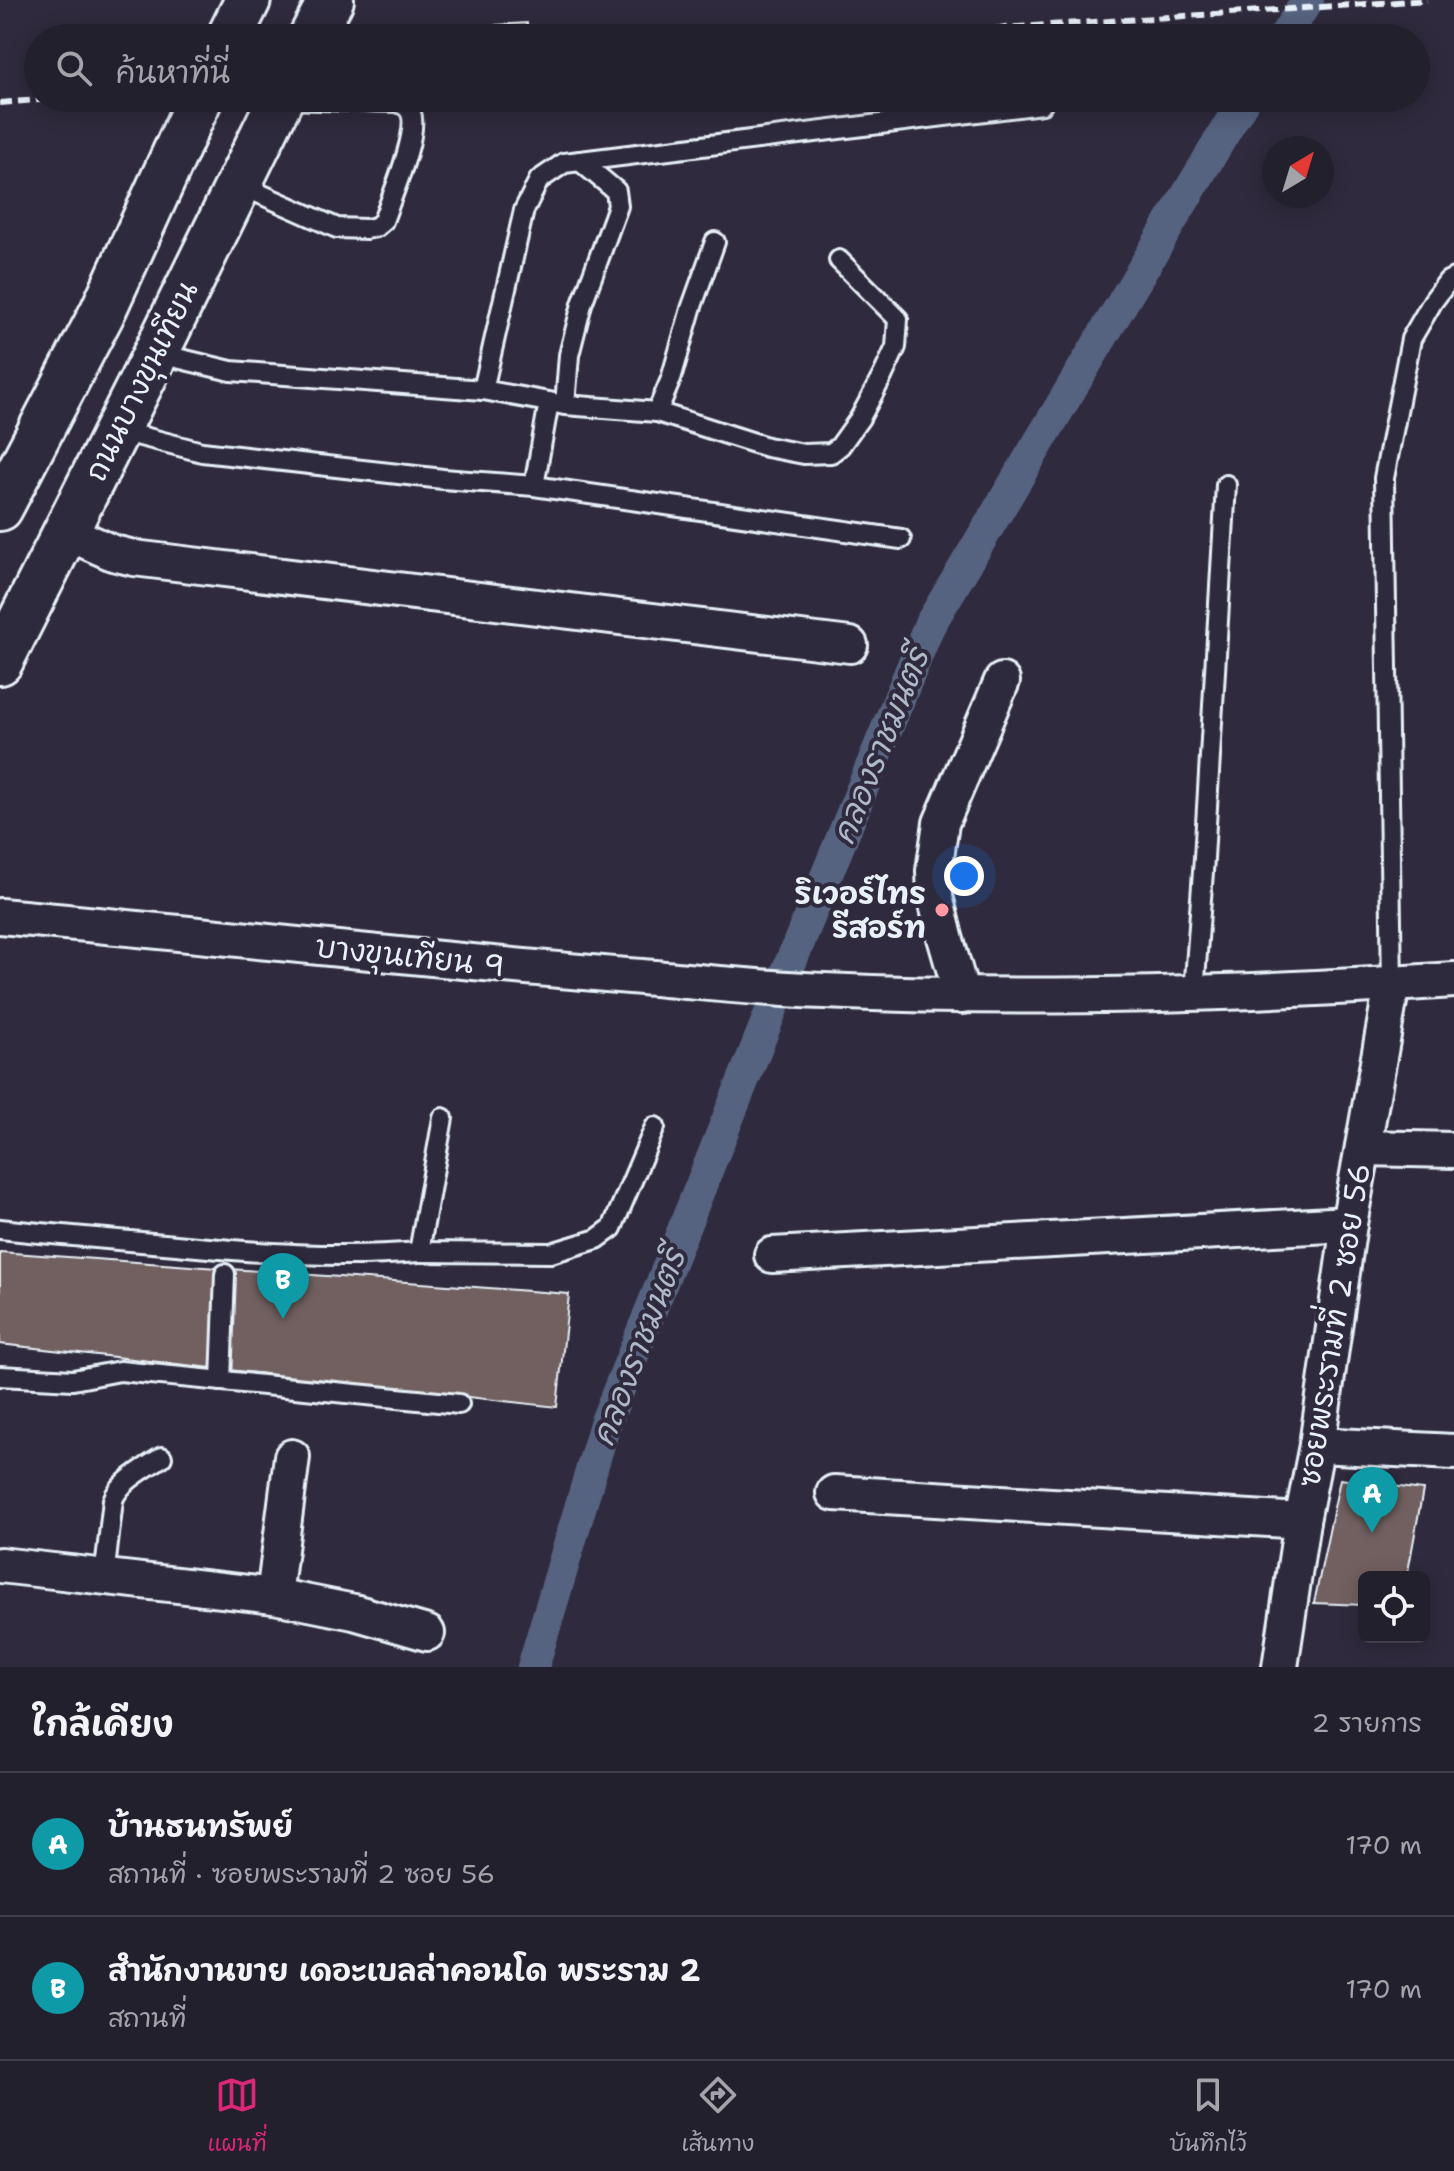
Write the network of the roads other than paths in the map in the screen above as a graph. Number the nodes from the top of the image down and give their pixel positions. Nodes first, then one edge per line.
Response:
1 (248, 0) edge
2 (331, 0) edge
3 (236, 24) edge
4 (318, 24) edge
5 (194, 112) edge
6 (273, 112) edge
7 (410, 112) edge
8 (977, 112) edge
9 (580, 161) junction
10 (169, 168) junction
11 (235, 190) junction
12 (715, 242) dead end
13 (839, 260) dead end
14 (1454, 262) edge
15 (1451, 279) edge
16 (156, 353) junction
17 (483, 390) junction
18 (557, 404) junction
19 (657, 412) junction
20 (117, 430) junction
21 (1226, 485) dead end
22 (534, 486) junction
23 (0, 508) edge
24 (66, 532) junction
25 (901, 539) dead end
26 (850, 645) dead end
27 (0, 662) edge
28 (1002, 681) dead end
29 (0, 916) edge
30 (1454, 980) edge
31 (1392, 985) junction
32 (1194, 993) junction
33 (962, 996) junction
34 (443, 1118) dead end
35 (655, 1127) dead end
36 (1363, 1148) junction
37 (1454, 1150) edge
38 (1349, 1224) junction
39 (0, 1229) edge
40 (419, 1252) junction
41 (772, 1255) dead end
42 (225, 1274) dead end
43 (0, 1376) edge
44 (221, 1381) junction
45 (459, 1404) dead end
46 (1317, 1445) junction
47 (1454, 1452) edge
48 (162, 1457) dead end
49 (292, 1457) dead end
50 (834, 1493) dead end
51 (1302, 1521) junction
52 (0, 1565) edge
53 (104, 1578) junction
54 (274, 1596) junction
55 (427, 1633) dead end
56 (1280, 1667) edge

1 - 3 main road
2 - 4 main road
5 - 10 main road
6 - 11 main road, ถนนบางขุนเทียน
7 - 11 lane
8 - 9 lane
9 - 17 lane
9 - 18 lane
10 - 11 main road
10 - 23 main road
11 - 16 main road, ถนนบางขุนเทียน
12 - 19 lane
13 - 19 lane
14 - 15 lane
15 - 31 lane
16 - 17 lane
16 - 20 main road, ถนนบางขุนเทียน
17 - 18 lane
18 - 19 lane
18 - 22 lane
20 - 22 lane
20 - 24 main road, ถนนบางขุนเทียน
21 - 32 lane
22 - 25 lane
24 - 26 street
24 - 27 main road, ถนนบางขุนเทียน
28 - 33 street
29 - 33 street, บางขุนเทียน 9
30 - 31 street, บางขุนเทียน 9
31 - 32 street, บางขุนเทียน 9
31 - 36 street, ซอยพระรามที่ 2 ซอย 56
32 - 33 street, บางขุนเทียน 9
34 - 40 lane
35 - 40 lane
36 - 37 street
36 - 38 street, ซอยพระรามที่ 2 ซอย 56
38 - 41 street
38 - 46 street, ซอยพระรามที่ 2 ซอย 56
39 - 40 lane
42 - 44 lane
43 - 44 lane
44 - 45 lane
46 - 47 street
46 - 51 street, ซอยพระรามที่ 2 ซอย 56
48 - 53 lane
49 - 54 street
50 - 51 street
51 - 56 street, ซอยพระรามที่ 2 ซอย 56
52 - 53 street
53 - 54 street
54 - 55 street

